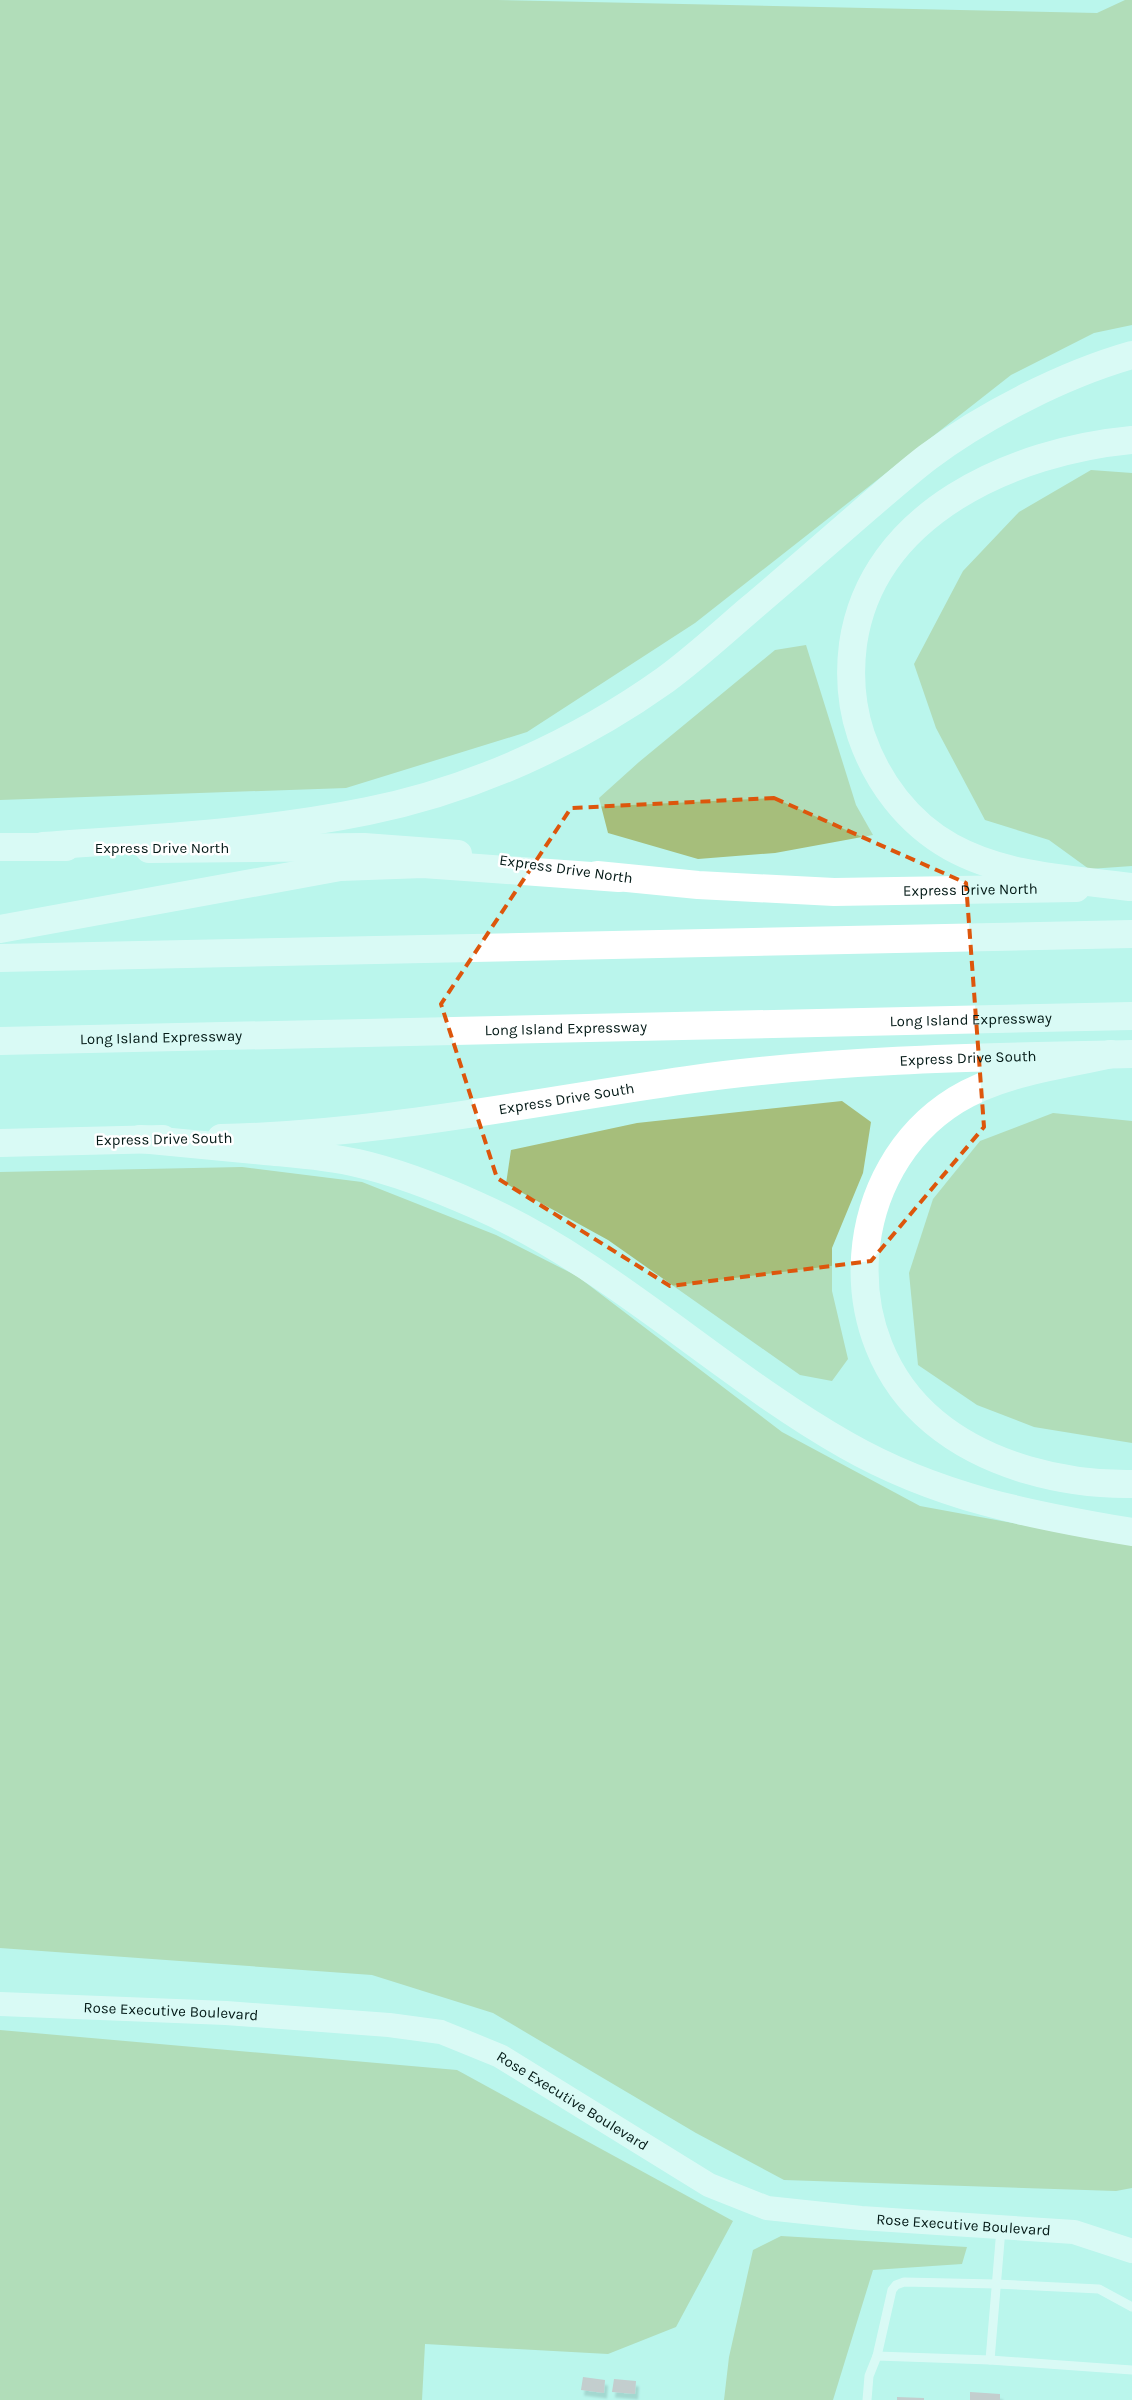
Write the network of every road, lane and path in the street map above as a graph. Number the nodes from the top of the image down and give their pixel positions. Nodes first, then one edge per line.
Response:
1 (1132, 355) edge
2 (1132, 440) edge
3 (43, 846) junction
4 (0, 848) edge
5 (619, 878) junction
6 (1131, 887) edge
7 (0, 929) edge
8 (1132, 934) edge
9 (0, 958) edge
10 (1132, 1016) edge
11 (0, 1041) edge
12 (1122, 1054) edge
13 (140, 1139) junction
14 (0, 1143) edge
15 (1132, 1484) edge
16 (1132, 1532) edge
17 (0, 2004) edge
18 (1001, 2226) junction
19 (1132, 2251) edge
20 (996, 2284) junction
21 (1132, 2307) edge
22 (877, 2356) junction
23 (990, 2360) junction
24 (1132, 2370) edge
25 (867, 2400) edge

1 - 3 main road
2 - 6 main road
3 - 4 main road, Express Drive North
3 - 5 main road, Express Drive North
5 - 6 main road, Express Drive North
5 - 7 main road
8 - 9 main road
10 - 11 main road, Long Island Expressway
12 - 13 main road, Express Drive South
12 - 15 main road
13 - 14 main road, Express Drive South
13 - 16 main road
17 - 18 street, Rose Executive Boulevard
18 - 19 street, Rose Executive Boulevard
18 - 20 lane
20 - 21 lane
20 - 22 lane
20 - 23 lane
22 - 23 lane
22 - 25 lane
23 - 24 lane

